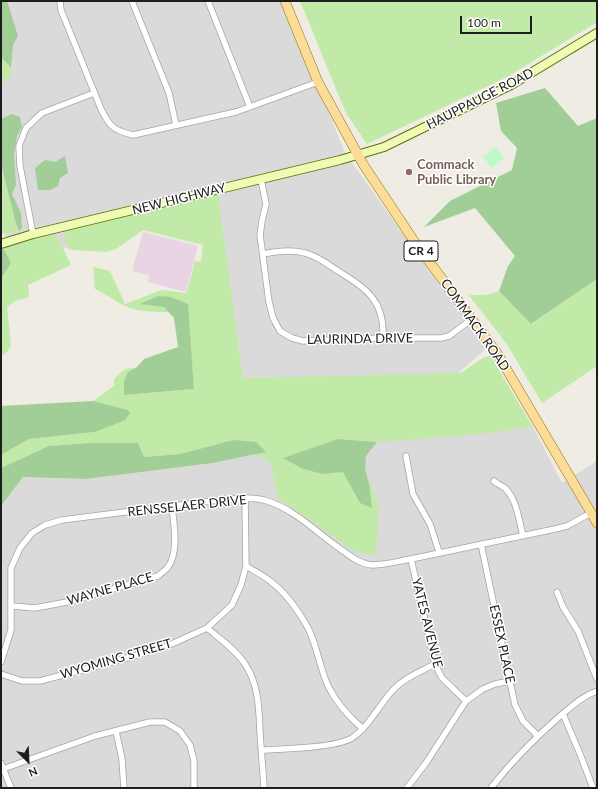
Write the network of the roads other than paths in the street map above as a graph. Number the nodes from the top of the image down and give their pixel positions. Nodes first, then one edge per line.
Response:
1 (60, 1) edge
2 (132, 1) edge
3 (208, 1) edge
4 (285, 1) edge
5 (597, 33) edge
6 (318, 82) junction
7 (94, 93) junction
8 (250, 108) junction
9 (176, 125) junction
10 (358, 155) junction
11 (260, 179) junction
12 (33, 234) junction
13 (1, 244) edge
14 (263, 254) junction
15 (472, 319) junction
16 (383, 338) junction
17 (406, 456) dead end
18 (494, 482) dead end
19 (245, 498) junction
20 (172, 507) junction
21 (591, 513) junction
22 (597, 523) edge
23 (523, 536) junction
24 (481, 544) junction
25 (439, 552) junction
26 (411, 559) junction
27 (246, 566) junction
28 (557, 592) dead end
29 (12, 606) junction
30 (207, 628) junction
31 (1, 662) edge
32 (435, 664) junction
33 (1, 674) edge
34 (597, 679) edge
35 (510, 681) junction
36 (597, 691) edge
37 (466, 701) junction
38 (563, 714) junction
39 (362, 729) junction
40 (116, 731) junction
41 (538, 736) junction
42 (262, 750) junction
43 (1, 763) edge
44 (3, 769) junction
45 (10, 788) edge
46 (124, 788) edge
47 (194, 788) edge
48 (264, 788) edge
49 (407, 788) edge
50 (491, 788) edge
51 (593, 788) edge

1 - 7 street
2 - 9 street
3 - 8 street
4 - 6 main road, COMMACK ROAD / CR 4
5 - 10 street, HAUPPAUGE ROAD
6 - 8 street
6 - 10 main road, COMMACK ROAD / CR 4
7 - 9 street
7 - 12 street
8 - 9 street
10 - 11 street, NEW HIGHWAY
10 - 15 main road, COMMACK ROAD / CR 4
11 - 12 street, NEW HIGHWAY
11 - 14 street, LAURINDA DRIVE
12 - 13 street, NEW HIGHWAY
14 - 16 street
14 - 16 street, LAURINDA DRIVE
15 - 16 street, LAURINDA DRIVE
15 - 21 main road, COMMACK ROAD / CR 4
17 - 25 street
18 - 23 street
19 - 20 street, RENSSELAER DRIVE
19 - 26 street, RENSSELAER DRIVE
19 - 27 street, WYOMING STREET
20 - 29 street, RENSSELAER DRIVE
20 - 29 street, WAYNE PLACE
21 - 22 main road, COMMACK ROAD / CR 4
21 - 23 street, RENSSELAER DRIVE
23 - 24 street, RENSSELAER DRIVE
24 - 25 street, RENSSELAER DRIVE
24 - 35 street, ESSEX PLACE
25 - 26 street, RENSSELAER DRIVE
26 - 32 street, YATES AVENUE
27 - 30 street, WYOMING STREET
27 - 39 street
28 - 34 street
29 - 31 street, RENSSELAER DRIVE
30 - 33 street, WYOMING STREET
30 - 42 street
32 - 37 street, YATES AVENUE
32 - 39 street
35 - 37 street
35 - 41 street, ESSEX PLACE
36 - 38 street
37 - 49 street
38 - 41 street
38 - 51 street
39 - 42 street
40 - 44 street
40 - 46 street
40 - 47 street
41 - 50 street
42 - 48 street
43 - 44 street
44 - 45 street

